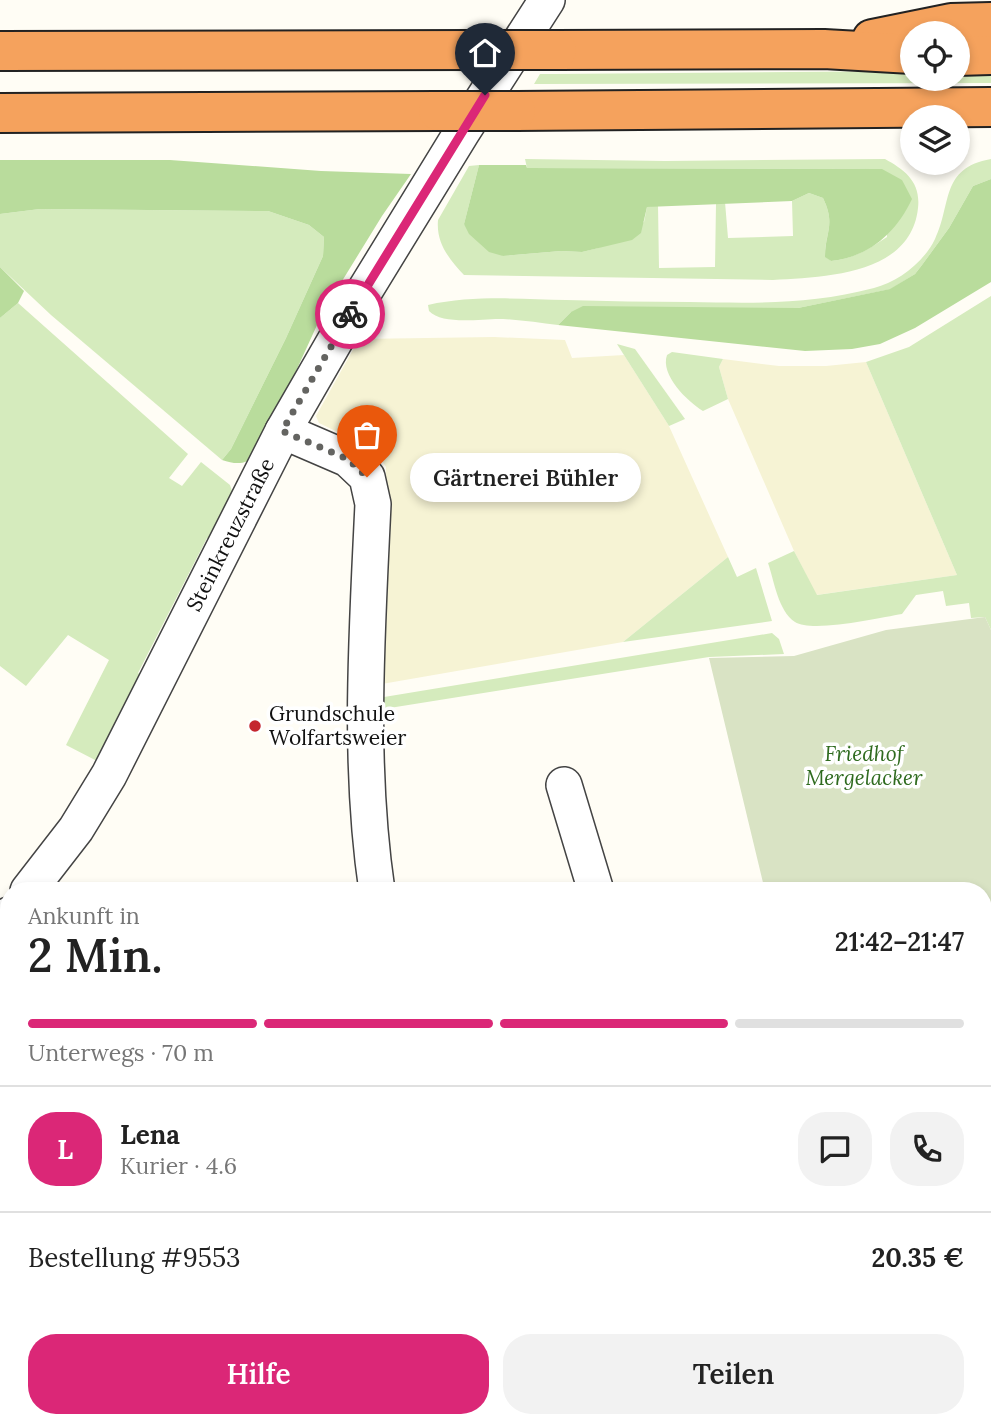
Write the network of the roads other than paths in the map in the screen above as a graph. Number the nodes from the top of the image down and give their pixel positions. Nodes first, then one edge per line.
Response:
1 (547, 0) edge
2 (991, 22) edge
3 (824, 49) junction
4 (0, 51) edge
5 (900, 53) edge
6 (991, 55) edge
7 (970, 56) edge
8 (991, 107) edge
9 (0, 113) edge
10 (282, 431) junction
11 (564, 785) dead end
12 (35, 882) edge
13 (376, 882) edge
14 (593, 882) edge

1 - 10 street, Steinkreuzstraße
2 - 3 highway
3 - 4 highway, bridge
3 - 5 highway
6 - 7 highway
8 - 9 highway, bridge
10 - 12 street, Steinkreuzstraße
10 - 13 street
11 - 14 street

